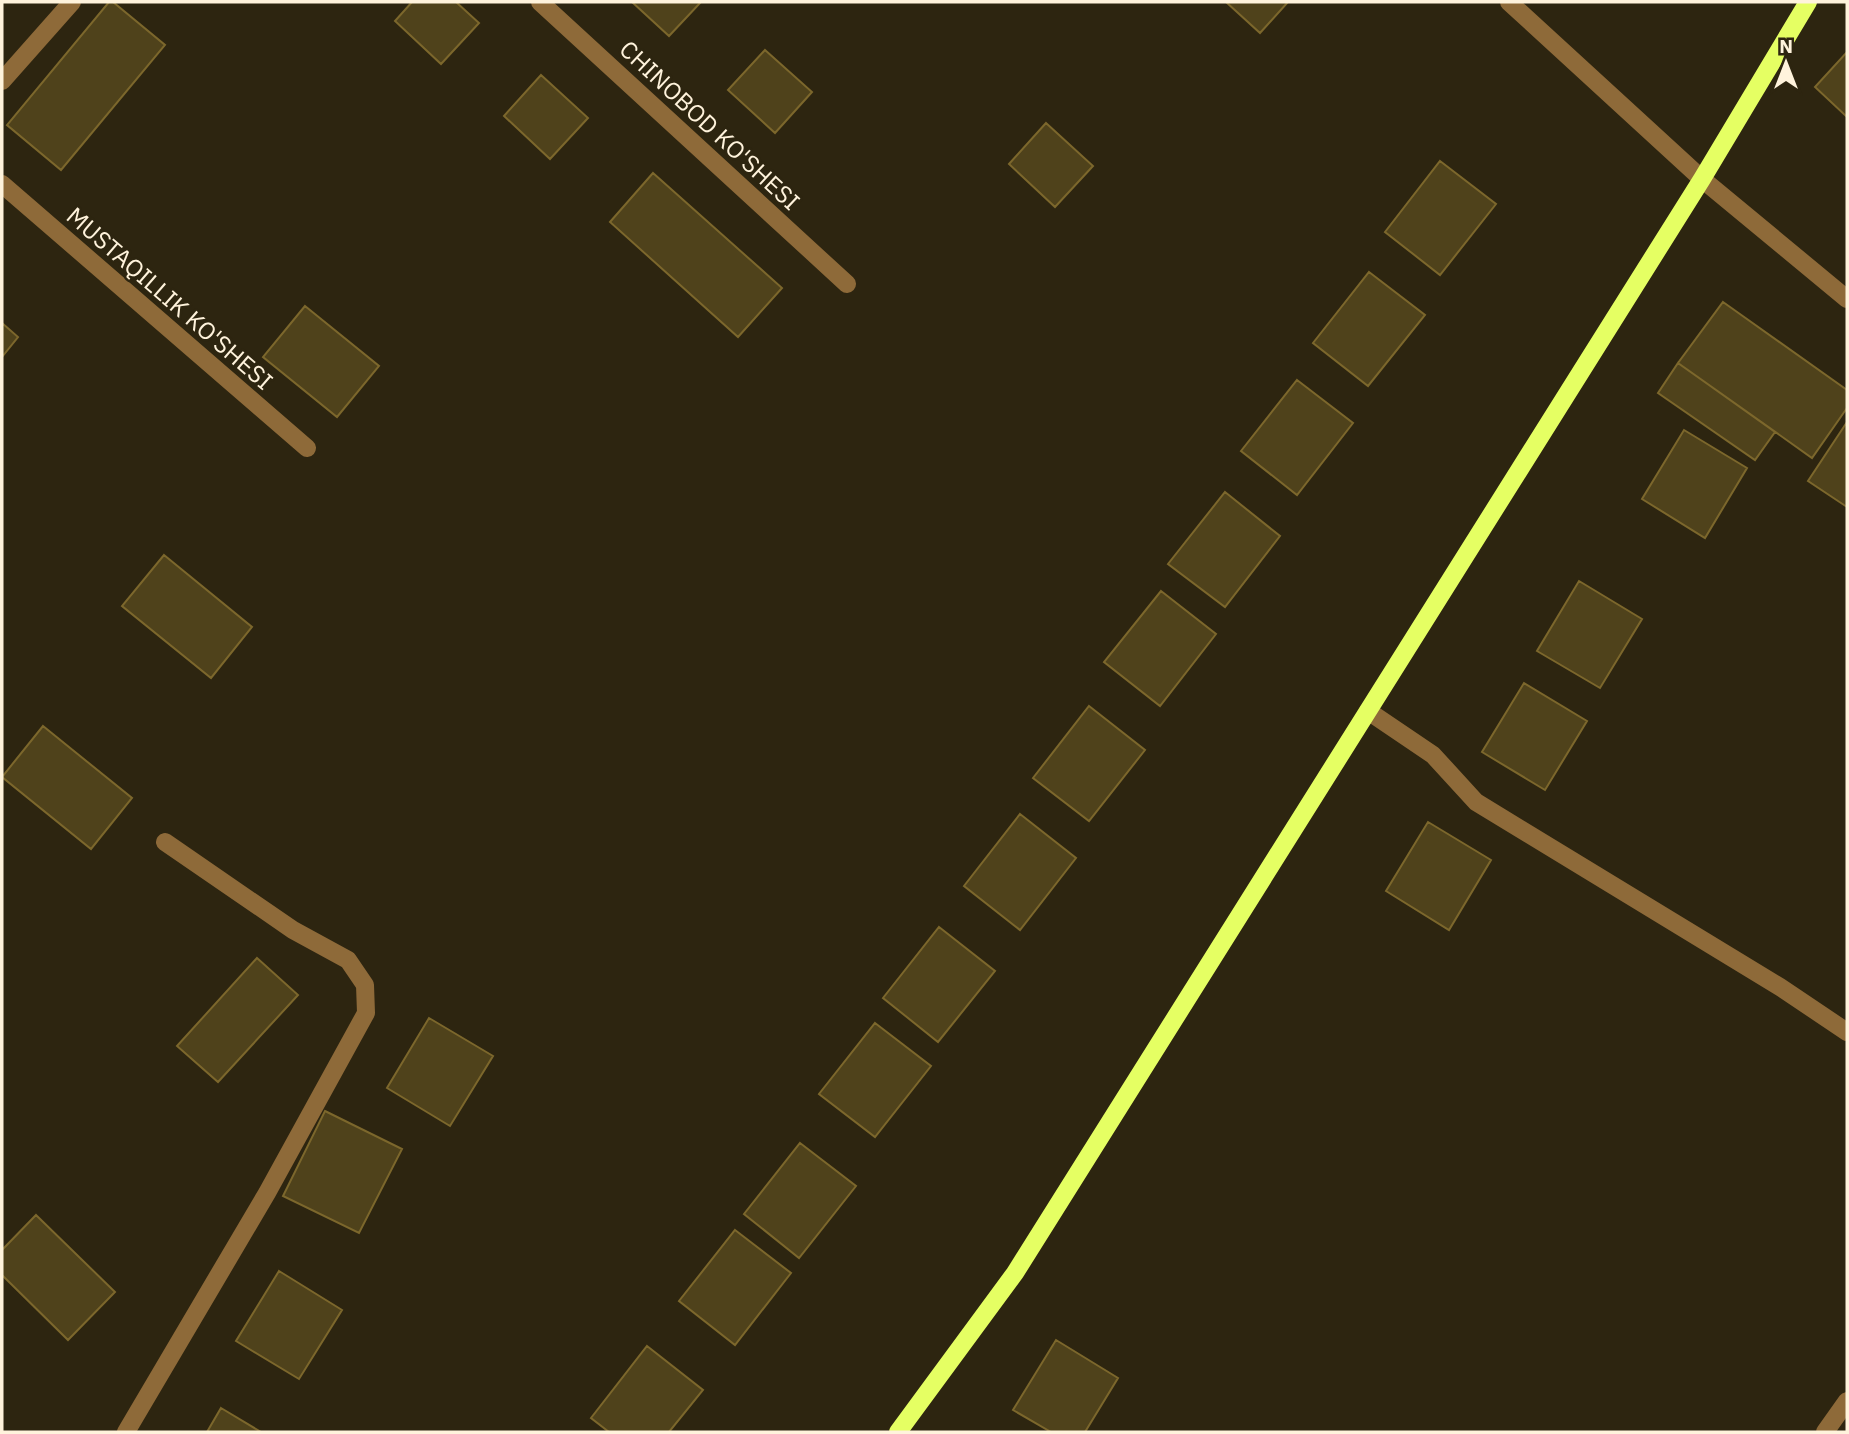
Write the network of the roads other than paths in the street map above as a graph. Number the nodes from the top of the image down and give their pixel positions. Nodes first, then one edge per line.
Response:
1 (72, 2) edge
2 (540, 2) edge
3 (1509, 2) edge
4 (1808, 2) edge
5 (2, 81) edge
6 (1702, 179) junction
7 (2, 184) edge
8 (847, 284) dead end
9 (1847, 299) edge
10 (307, 448) dead end
11 (1368, 711) junction
12 (165, 842) dead end
13 (1847, 1032) edge
14 (1847, 1401) edge
15 (126, 1432) edge
16 (898, 1432) edge
17 (1825, 1432) edge

1 - 5 street
2 - 8 street, CHINOBOD KO'SHESI
3 - 6 street
4 - 6 main road
6 - 9 street
6 - 11 main road
7 - 10 street, MUSTAQILLIK KO'SHESI
11 - 13 street
11 - 16 main road
12 - 15 street
14 - 17 street

